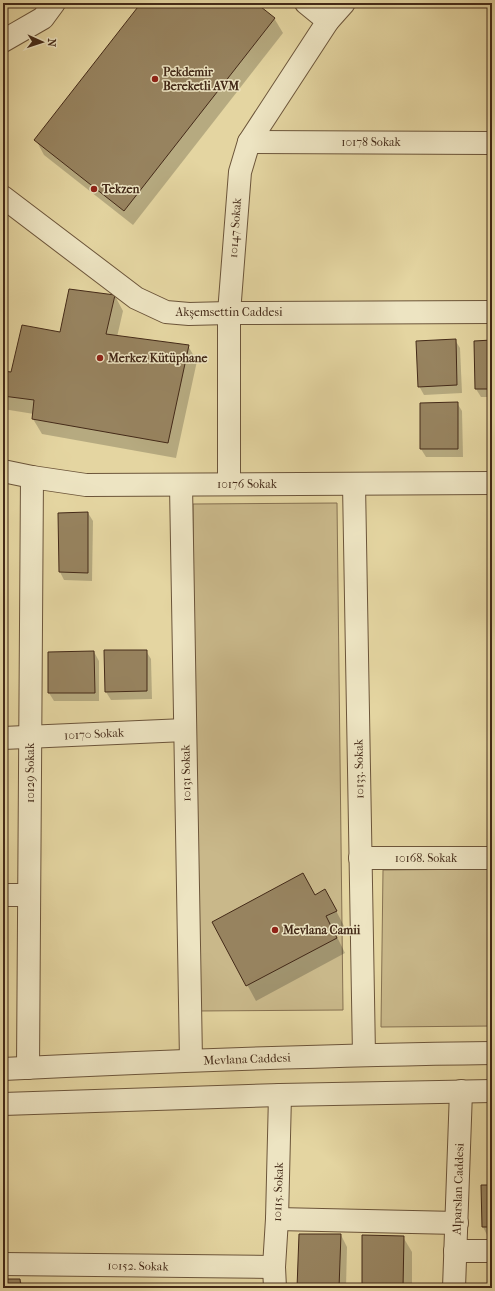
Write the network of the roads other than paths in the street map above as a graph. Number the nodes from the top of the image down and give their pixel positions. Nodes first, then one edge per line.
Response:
1 (54, 3) edge
2 (306, 3) edge
3 (344, 3) edge
4 (328, 21) junction
5 (3, 41) edge
6 (249, 142) junction
7 (492, 143) edge
8 (5, 205) edge
9 (492, 312) edge
10 (229, 313) junction
11 (3, 471) edge
12 (32, 477) junction
13 (492, 483) edge
14 (229, 484) junction
15 (354, 484) junction
16 (181, 485) junction
17 (185, 730) junction
18 (30, 737) junction
19 (3, 738) edge
20 (360, 858) junction
21 (492, 858) edge
22 (3, 895) edge
23 (30, 895) junction
24 (492, 1053) edge
25 (364, 1055) junction
26 (191, 1060) junction
27 (28, 1068) junction
28 (3, 1070) edge
29 (461, 1091) junction
30 (492, 1091) edge
31 (280, 1095) junction
32 (3, 1104) edge
33 (277, 1219) junction
34 (457, 1223) junction
35 (455, 1251) junction
36 (492, 1252) edge
37 (3, 1264) edge
38 (274, 1278) edge
39 (454, 1288) edge

1 - 5 street
2 - 4 street
3 - 4 street, 10147 Sokak
4 - 6 street, 10147 Sokak
6 - 7 street, 10178 Sokak
6 - 10 street, 10147 Sokak
8 - 10 street, Akşemsettin Caddesi
9 - 10 street, Akşemsettin Caddesi
10 - 14 street, 10147 Sokak
11 - 12 street, 10176 Sokak
12 - 16 street, 10176 Sokak
12 - 18 street, 10129 Sokak
13 - 15 street, 10176 Sokak
14 - 15 street, 10176 Sokak
14 - 16 street, 10176 Sokak
15 - 20 street, 10133. Sokak
16 - 17 street, 10131 Sokak
17 - 18 street, 10170 Sokak
17 - 26 street, 10131 Sokak
18 - 19 street, 10170 Sokak
18 - 23 street, 10129 Sokak
20 - 21 street, 10168. Sokak
20 - 25 street, 10133. Sokak
22 - 23 street
23 - 27 street, 10129 Sokak
24 - 25 street, Mevlana Caddesi
25 - 26 street, Mevlana Caddesi
26 - 27 street, Mevlana Caddesi
27 - 28 street, Mevlana Caddesi
29 - 30 street
29 - 31 street
29 - 34 street, Alparslan Caddesi
31 - 32 street
31 - 33 street, 10115. Sokak
33 - 34 street
33 - 38 street, 10115. Sokak
34 - 35 street, Alparslan Caddesi
35 - 36 street
35 - 39 street, Alparslan Caddesi
37 - 38 street, 10152. Sokak

